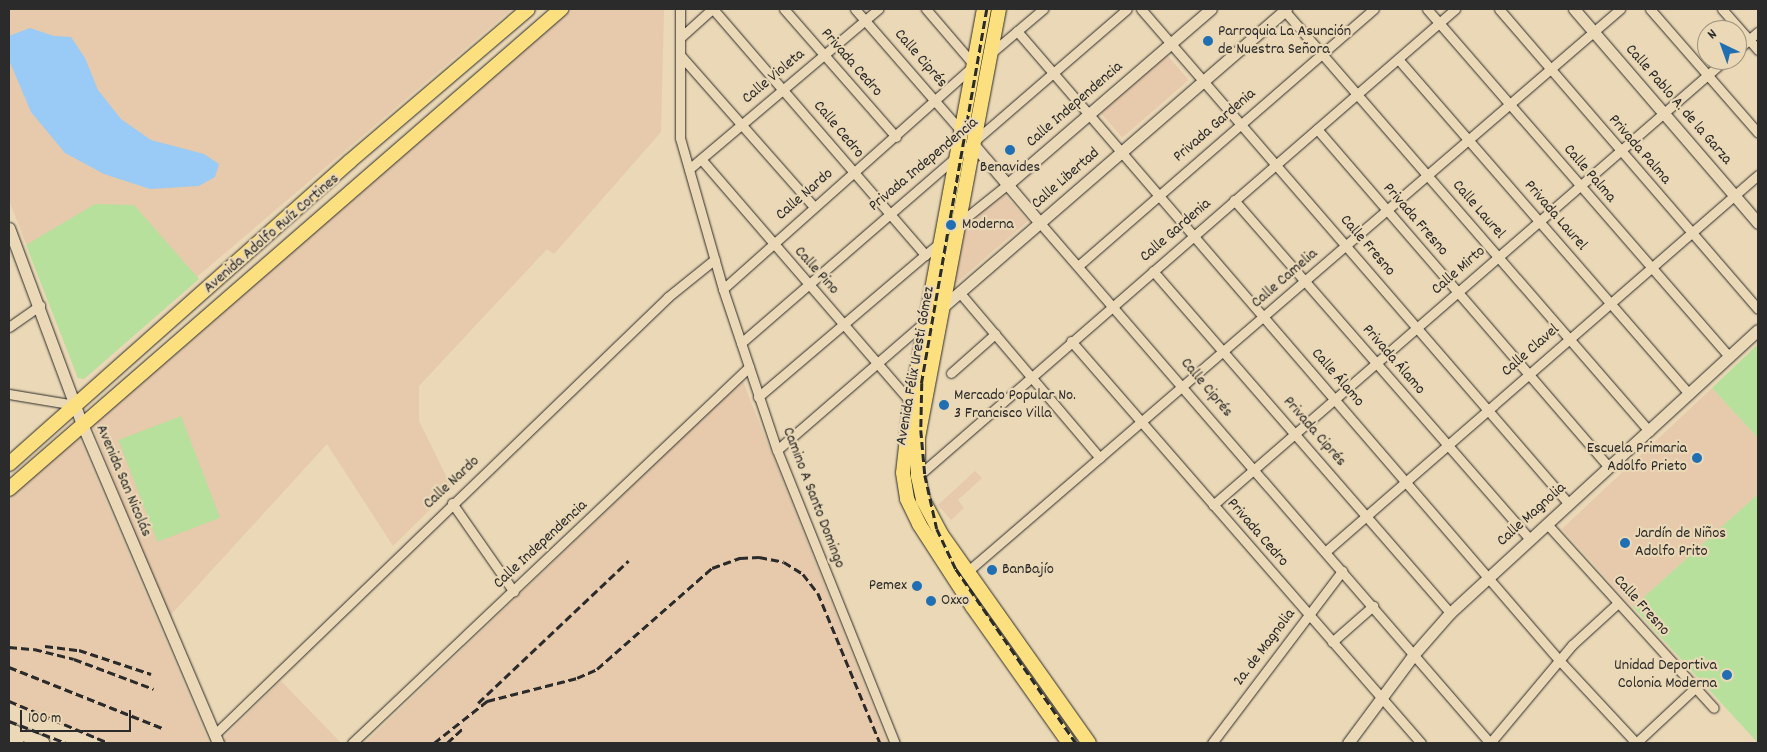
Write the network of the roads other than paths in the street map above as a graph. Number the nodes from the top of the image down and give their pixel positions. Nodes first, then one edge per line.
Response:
1 (528, 9) edge
2 (561, 9) edge
3 (680, 9) edge
4 (713, 9) edge
5 (784, 9) edge
6 (855, 9) edge
7 (878, 9) edge
8 (926, 9) edge
9 (984, 9) edge
10 (999, 9) edge
11 (1043, 9) edge
12 (1127, 9) edge
13 (1141, 9) edge
14 (1211, 9) edge
15 (1284, 9) edge
16 (1374, 9) edge
17 (1427, 9) edge
18 (1455, 9) edge
19 (1499, 9) edge
20 (1574, 9) edge
21 (1620, 9) edge
22 (1650, 9) edge
23 (1722, 9) edge
24 (865, 20) junction
25 (1439, 23) junction
26 (1018, 31) junction
27 (1594, 32) junction
28 (1758, 32) edge
29 (681, 37) junction
30 (1749, 40) junction
31 (1171, 44) junction
32 (1758, 50) edge
33 (1322, 53) junction
34 (824, 54) junction
35 (990, 54) junction
36 (681, 56) junction
37 (1398, 58) junction
38 (974, 65) junction
39 (1551, 70) junction
40 (1714, 70) edge
41 (1054, 72) junction
42 (1708, 75) junction
43 (1203, 81) junction
44 (783, 88) junction
45 (1358, 94) junction
46 (934, 102) junction
47 (1510, 105) junction
48 (1664, 114) junction
49 (1090, 115) junction
50 (741, 124) junction
51 (1241, 124) junction
52 (1317, 129) junction
53 (961, 131) junction
54 (1758, 133) edge
55 (896, 136) junction
56 (1469, 140) junction
57 (973, 144) junction
58 (1621, 151) junction
59 (1122, 152) junction
60 (956, 158) junction
61 (702, 159) junction
62 (1276, 164) junction
63 (689, 169) junction
64 (854, 172) junction
65 (1758, 175) edge
66 (1428, 176) junction
67 (1008, 184) junction
68 (1581, 188) junction
69 (1159, 194) junction
70 (1734, 196) junction
71 (1234, 200) junction
72 (814, 206) junction
73 (1387, 211) junction
74 (890, 213) junction
75 (1540, 221) junction
76 (1040, 222) junction
77 (1758, 222) edge
78 (958, 224) junction
79 (9, 228) edge
80 (1691, 232) junction
81 (1194, 235) junction
82 (941, 242) junction
83 (772, 243) junction
84 (1346, 246) junction
85 (12, 249) edge
86 (925, 255) junction
87 (1499, 257) junction
88 (715, 259) junction
89 (1078, 266) junction
90 (1650, 268) junction
91 (1153, 271) junction
92 (1305, 282) junction
93 (808, 284) junction
94 (723, 289) junction
95 (1458, 292) junction
96 (960, 293) junction
97 (1609, 303) junction
98 (40, 305) junction
99 (945, 305) junction
100 (1112, 305) junction
101 (1758, 309) edge
102 (1265, 317) junction
103 (927, 320) junction
104 (843, 323) junction
105 (9, 327) edge
106 (1417, 327) junction
107 (1758, 330) edge
108 (995, 334) junction
109 (1568, 338) junction
110 (1071, 341) junction
111 (741, 344) junction
112 (1224, 351) junction
113 (1729, 357) junction
114 (878, 362) junction
115 (1376, 364) junction
116 (749, 368) junction
117 (951, 373) dead end
118 (1528, 373) junction
119 (1031, 375) junction
120 (1183, 387) junction
121 (1689, 394) junction
122 (11, 396) edge
123 (758, 397) junction
124 (1335, 398) junction
125 (911, 402) junction
126 (75, 405) junction
127 (1487, 409) junction
128 (1142, 422) junction
129 (82, 424) junction
130 (1649, 431) junction
131 (1295, 433) junction
132 (1446, 444) junction
133 (777, 450) junction
134 (1100, 458) junction
135 (9, 464) edge
136 (1608, 468) junction
137 (1253, 469) junction
138 (918, 476) junction
139 (1406, 480) junction
140 (9, 489) edge
141 (452, 503) junction
142 (1569, 504) junction
143 (1213, 505) junction
144 (1366, 515) junction
145 (1546, 524) junction
146 (1530, 539) junction
147 (1325, 552) junction
148 (968, 571) junction
149 (1342, 571) junction
150 (1488, 577) junction
151 (514, 592) junction
152 (1618, 603) junction
153 (1373, 606) junction
154 (1450, 613) junction
155 (1308, 615) junction
156 (1332, 642) junction
157 (1414, 654) junction
158 (1559, 660) junction
159 (1695, 688) junction
160 (1381, 698) junction
161 (1714, 708) dead end
162 (9, 729) edge
163 (216, 739) edge
164 (9, 740) edge
165 (18, 743) edge
166 (44, 743) edge
167 (352, 743) edge
168 (895, 743) edge
169 (1069, 743) edge
170 (1089, 743) edge
171 (1212, 743) edge
172 (1348, 743) edge
173 (1421, 743) edge
174 (1490, 743) edge
175 (1636, 743) edge

1 - 126 main road, Avenida Adolfo Ruíz Cortines
2 - 129 main road, Avenida Adolfo Ruíz Cortines
3 - 29 street
4 - 29 street
4 - 44 street, Calle Cedro
5 - 34 street, Privada Cedro
6 - 24 street, Calle Ciprés
7 - 24 street, Calle Violeta
8 - 38 street
9 - 38 main road, Avenida Félix Uresti Gómez
10 - 35 main road, Avenida Félix Uresti Gómez
11 - 26 street
12 - 41 street, Privada Independencia
13 - 31 street, Calle Fresno
14 - 31 street, Calle Independencia
15 - 33 street, Calle Laurel
15 - 43 street, Calle Libertad
16 - 33 street, Privada Gardenia
17 - 25 street, Calle Palma
18 - 25 street, Calle Gardenia
19 - 39 street, Privada Palma
20 - 27 street, Calle Pablo A. de la Garza
21 - 27 street, Calle Camelia
22 - 42 street
23 - 30 street
24 - 34 street, Calle Violeta
24 - 46 street, Calle Ciprés
25 - 37 street, Calle Gardenia
25 - 47 street, Calle Palma
26 - 35 street
26 - 41 street, Calle Álamo
27 - 39 street, Calle Camelia
27 - 48 street, Calle Pablo A. de la Garza
28 - 30 street
29 - 36 street
30 - 32 street
31 - 43 street, Calle Fresno
31 - 49 street, Calle Independencia
33 - 45 street, Calle Laurel
33 - 51 street, Privada Gardenia
34 - 44 street, Calle Violeta
34 - 55 street, Privada Cedro
35 - 57 main road, Avenida Félix Uresti Gómez
36 - 50 street
36 - 63 street
37 - 45 street, Calle Gardenia
37 - 56 street, Privada Laurel
38 - 46 street, Calle Nardo
38 - 53 main road, Avenida Félix Uresti Gómez
39 - 47 street, Calle Camelia
39 - 58 street, Privada Palma
40 - 42 street, Calle Mirto
41 - 49 street, Calle Álamo
41 - 57 street, Privada Independencia
42 - 48 street, Calle Mirto
42 - 54 street
43 - 51 street, Calle Fresno
43 - 59 street, Calle Libertad
44 - 50 street, Calle Violeta
44 - 64 street, Calle Cedro
45 - 52 street, Calle Gardenia
45 - 66 street, Calle Laurel
46 - 53 street, Calle Ciprés
46 - 55 street, Calle Nardo
47 - 56 street, Calle Camelia
47 - 68 street, Calle Palma
48 - 58 street, Calle Mirto
48 - 70 street, Calle Pablo A. de la Garza
49 - 59 street, Calle Álamo
49 - 67 street, Calle Independencia
50 - 61 street, Calle Violeta
50 - 72 street
51 - 62 street, Calle Fresno
51 - 69 street, Privada Gardenia
52 - 62 street, Calle Gardenia
52 - 73 street, Privada Fresno
53 - 60 main road, Avenida Félix Uresti Gómez
55 - 64 street, Calle Nardo
56 - 66 street, Calle Camelia
56 - 75 street, Privada Laurel
57 - 60 street, Privada Independencia
57 - 67 street, Calle Ciprés
57 - 78 main road, Avenida Félix Uresti Gómez
58 - 68 street, Calle Mirto
58 - 80 street, Privada Palma
59 - 69 street, Calle Álamo
59 - 76 street, Calle Libertad
60 - 74 street, Privada Independencia
60 - 82 main road, Avenida Félix Uresti Gómez
61 - 63 street, Calle Violeta
61 - 83 street, Calle Pino
62 - 71 street, Calle Gardenia
62 - 84 street, Calle Fresno
63 - 88 street
64 - 72 street, Calle Nardo
64 - 74 street, Calle Cedro
65 - 70 street, Calle Clavel
66 - 73 street, Calle Camelia
66 - 87 street, Calle Laurel
67 - 76 street, Calle Ciprés
67 - 78 street, Calle Independencia
68 - 75 street, Calle Mirto
68 - 90 street, Calle Palma
69 - 81 street, Calle Álamo
69 - 89 street, Privada Gardenia
70 - 77 street, Calle Pablo A. de la Garza
70 - 80 street, Calle Clavel
71 - 81 street, Calle Gardenia
71 - 92 street, Privada Álamo
72 - 83 street, Calle Nardo
73 - 84 street, Calle Camelia
73 - 95 street, Privada Fresno
74 - 86 street, Calle Cedro
74 - 93 street, Privada Independencia
75 - 87 street, Calle Mirto
75 - 97 street, Privada Laurel
76 - 89 street, Calle Ciprés
76 - 96 street, Calle Libertad
78 - 99 main road, Avenida Félix Uresti Gómez
79 - 85 street, Avenida San Nicolás
80 - 90 street, Calle Clavel
80 - 101 street, Privada Palma
81 - 91 street, Calle Gardenia
81 - 102 street, Calle Álamo
82 - 86 street
82 - 103 main road, Avenida Félix Uresti Gómez
83 - 93 street, Calle Pino
83 - 94 street, Calle Nardo
84 - 92 street, Calle Camelia
84 - 106 street, Calle Fresno
85 - 98 street, Avenida San Nicolás
86 - 104 street
87 - 95 street, Calle Mirto
87 - 109 street, Calle Laurel
88 - 94 street, Camino A Santo Domingo
88 - 141 street, Calle Nardo
89 - 100 street, Calle Ciprés
90 - 97 street, Calle Clavel
90 - 113 street, Calle Palma
91 - 100 street, Calle Gardenia
91 - 112 street, Privada Ciprés
92 - 102 street, Calle Camelia
92 - 115 street, Privada Álamo
93 - 104 street, Calle Pino
93 - 111 street, Privada Independencia
94 - 111 street, Camino A Santo Domingo
95 - 106 street, Calle Mirto
95 - 118 street, Privada Fresno
96 - 99 street, Calle Libertad
96 - 108 street
97 - 109 street, Calle Clavel
97 - 121 street, Privada Laurel
98 - 105 street
98 - 126 street, Avenida San Nicolás
99 - 103 street, Calle Libertad
99 - 138 main road, Avenida Félix Uresti Gómez
100 - 110 street, Calle Gardenia
100 - 120 street, Calle Ciprés
102 - 112 street, Calle Camelia
102 - 124 street, Calle Álamo
103 - 114 street, Calle Libertad
103 - 125 main road, Avenida Félix Uresti Gómez
104 - 114 street, Calle Pino
104 - 123 street
106 - 115 street, Calle Mirto
106 - 127 street, Calle Fresno
107 - 113 street, Calle Magnolia
108 - 117 street
108 - 119 street
109 - 118 street, Calle Clavel
109 - 130 street, Calle Laurel
110 - 119 street, Calle Gardenia
110 - 128 street, Privada Cedro
111 - 116 street, Camino A Santo Domingo
112 - 120 street, Calle Camelia
112 - 131 street, Privada Ciprés
113 - 121 street, Calle Magnolia
114 - 125 street, Calle Pino
114 - 133 street, Calle Libertad
115 - 124 street, Calle Mirto
115 - 132 street, Privada Álamo
116 - 123 street, Camino A Santo Domingo
116 - 151 street, Calle Independencia
118 - 127 street, Calle Clavel
118 - 136 street, Privada Fresno
119 - 134 street
119 - 138 street, Calle Gardenia
120 - 128 street, Calle Camelia
120 - 137 street, Calle Ciprés
121 - 130 street, Calle Magnolia
122 - 126 street
123 - 133 street, Camino A Santo Domingo
124 - 131 street, Calle Mirto
124 - 139 street, Calle Álamo
125 - 169 main road, Avenida Félix Uresti Gómez
126 - 129 street, Avenida San Nicolás
126 - 135 main road, Avenida Adolfo Ruíz Cortines
127 - 132 street, Calle Clavel
127 - 142 street, Calle Fresno
128 - 134 street, Calle Camelia
128 - 143 street, Privada Cedro
129 - 140 main road, Avenida Adolfo Ruíz Cortines
129 - 163 street, Avenida San Nicolás
130 - 136 street, Calle Magnolia
131 - 137 street, Calle Mirto
131 - 144 street, Privada Ciprés
132 - 139 street, Calle Clavel
132 - 146 street, Privada Álamo
133 - 168 street, Camino A Santo Domingo
134 - 148 street, Calle Camelia
136 - 142 street, Calle Magnolia
137 - 143 street, Calle Mirto
137 - 147 street, Calle Ciprés
138 - 148 main road, Avenida Félix Uresti Gómez
139 - 144 street, Calle Clavel
139 - 150 street, Calle Álamo
141 - 151 street
141 - 163 street, Calle Nardo
142 - 145 street, Calle Magnolia
143 - 155 street, Privada Cedro
144 - 147 street, Calle Clavel
144 - 154 street, Privada Ciprés
145 - 146 street, Calle Magnolia
145 - 152 street, Calle Fresno
146 - 150 street, Calle Magnolia
147 - 149 street, Calle Ciprés
148 - 170 main road, Avenida Félix Uresti Gómez
149 - 153 street, Calle Ciprés
149 - 155 street, 2a. de Magnolia
150 - 154 street, Calle Magnolia
150 - 158 street, Calle Álamo
151 - 167 street, Calle Independencia
152 - 158 street
152 - 159 street, Calle Fresno
153 - 156 street
153 - 157 street, Calle Ciprés
154 - 157 street, Calle Magnolia
155 - 156 street, Privada Cedro
155 - 171 street, 2a. de Magnolia
156 - 160 street, Privada Cedro
157 - 160 street, Calle Magnolia
157 - 174 street, Calle Ciprés
158 - 174 street
158 - 175 street, Calle Álamo
159 - 161 street, Calle Fresno
159 - 175 street
160 - 172 street, Calle Magnolia
160 - 173 street, Privada Cedro
162 - 166 main road
164 - 165 main road

